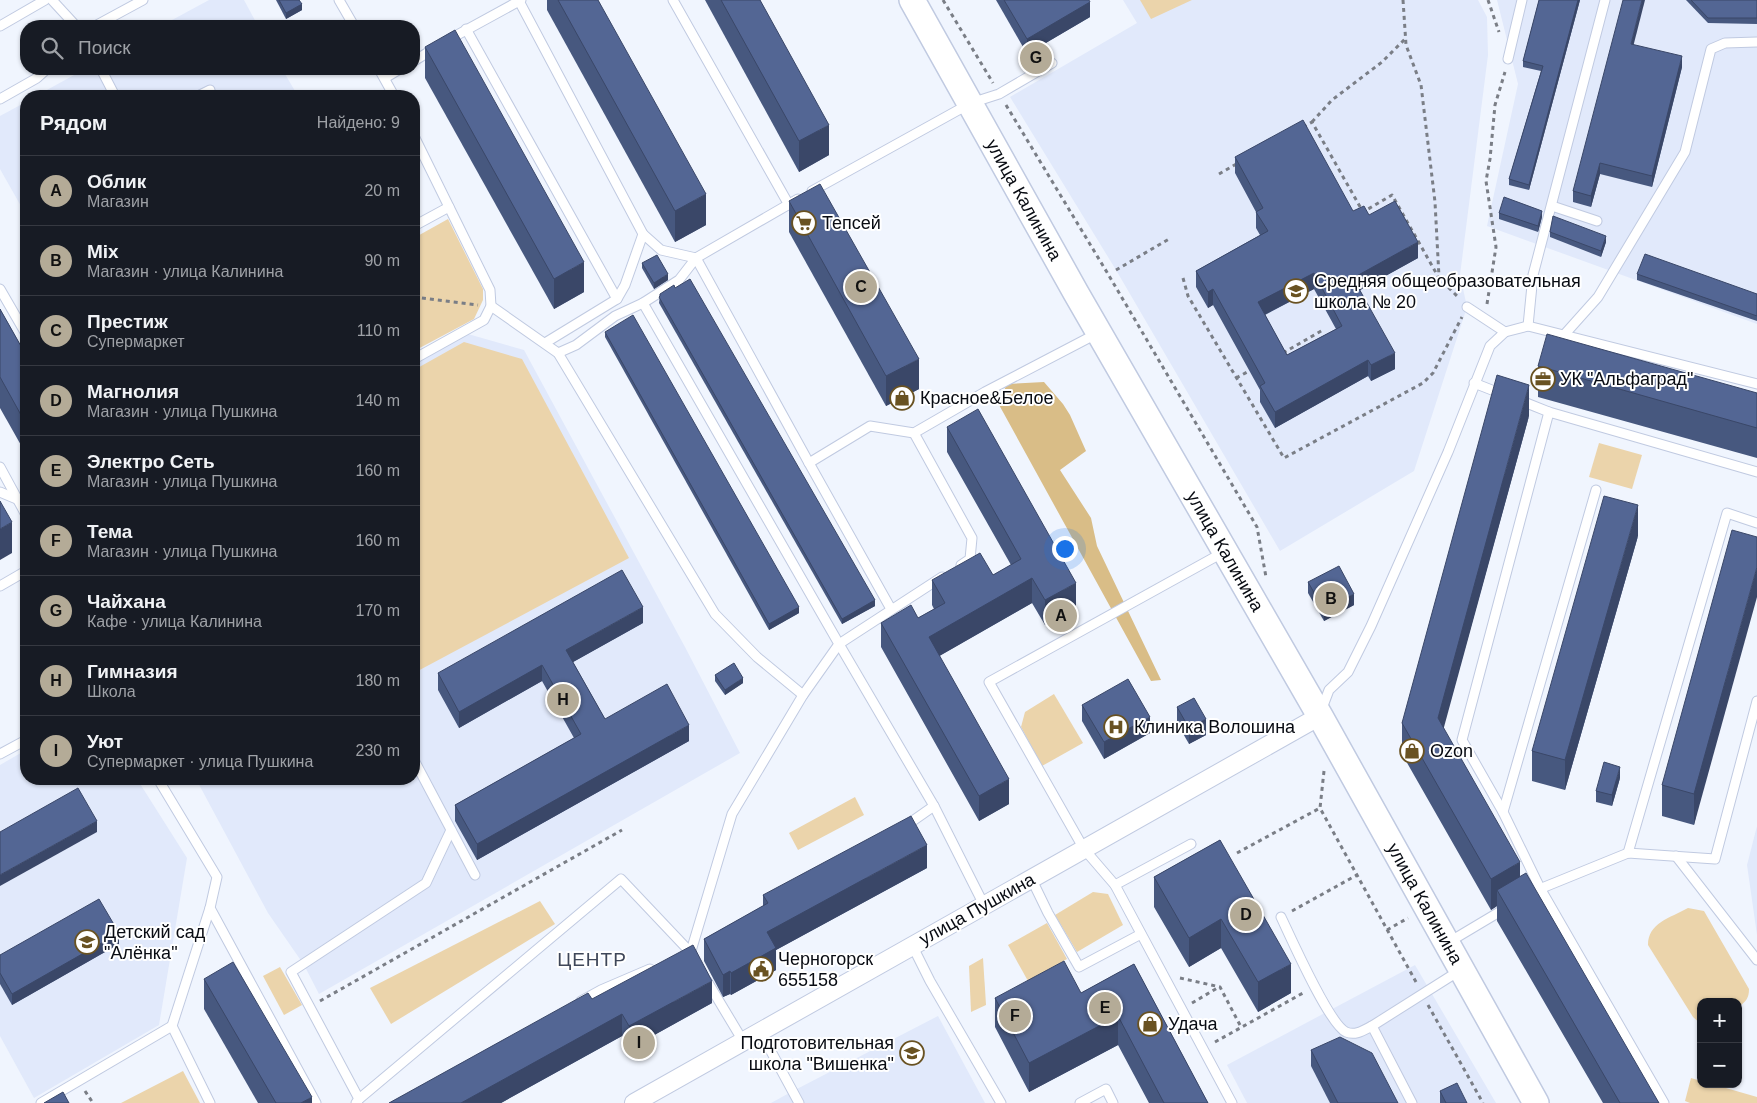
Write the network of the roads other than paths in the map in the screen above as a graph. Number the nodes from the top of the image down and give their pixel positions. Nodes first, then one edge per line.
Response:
1 (45, 0) edge
2 (52, 0) edge
3 (143, 0) edge
4 (339, 0) edge
5 (672, 0) edge
6 (912, 0) edge
7 (1522, 0) edge
8 (1605, 0) edge
9 (520, 1) edge
10 (70, 20) edge
11 (106, 20) edge
12 (351, 20) edge
13 (0, 26) edge
14 (466, 30) junction
15 (1757, 42) edge
16 (420, 57) edge
17 (1508, 59) road end
18 (1052, 63) dead end
19 (40, 75) edge
20 (104, 75) edge
21 (383, 75) edge
22 (390, 75) edge
23 (385, 78) junction
24 (112, 90) edge
25 (391, 90) edge
26 (0, 99) edge
27 (971, 103) junction
28 (420, 148) edge
29 (789, 205) junction
30 (1552, 206) junction
31 (449, 207) junction
32 (1597, 221) dead end
33 (420, 223) edge
34 (642, 234) junction
35 (696, 258) junction
36 (0, 289) edge
37 (617, 299) junction
38 (643, 303) junction
39 (491, 306) junction
40 (1467, 307) road end
41 (20, 324) edge
42 (1528, 326) junction
43 (1098, 332) junction
44 (1505, 332) junction
45 (1564, 335) junction
46 (545, 343) junction
47 (558, 353) junction
48 (420, 355) edge
49 (1474, 383) junction
50 (1757, 384) edge
51 (1549, 412) junction
52 (914, 433) junction
53 (809, 463) junction
54 (0, 467) edge
55 (1757, 472) edge
56 (1596, 490) dead end
57 (0, 492) edge
58 (20, 494) edge
59 (20, 497) edge
60 (1757, 523) edge
61 (1225, 552) junction
62 (20, 574) edge
63 (0, 586) edge
64 (891, 609) junction
65 (838, 644) junction
66 (803, 695) junction
67 (1757, 701) edge
68 (1320, 716) junction
69 (20, 743) edge
70 (0, 754) edge
71 (420, 771) edge
72 (162, 785) edge
73 (934, 806) junction
74 (1503, 812) junction
75 (451, 830) junction
76 (899, 830) edge
77 (1191, 844) dead end
78 (1084, 849) junction
79 (1628, 852) junction
80 (1676, 856) junction
81 (475, 875) dead end
82 (1031, 878) junction
83 (1115, 885) junction
84 (1536, 890) junction
85 (1516, 902) edge
86 (984, 905) junction
87 (210, 908) junction
88 (1281, 917) dead end
89 (1141, 934) junction
90 (1447, 943) junction
91 (912, 945) junction
92 (695, 952) junction
93 (682, 955) edge
94 (1757, 960) edge
95 (655, 967) edge
96 (1461, 969) junction
97 (704, 975) edge
98 (572, 1006) edge
99 (172, 1026) junction
100 (1372, 1026) junction
101 (760, 1031) junction
102 (743, 1041) junction
103 (358, 1101) edge
104 (41, 1103) edge
105 (210, 1103) edge
106 (316, 1103) edge
107 (634, 1103) edge
108 (799, 1103) edge
109 (1001, 1103) edge
110 (1080, 1103) edge
111 (1113, 1103) edge
112 (1232, 1103) edge
113 (1412, 1103) edge
114 (1536, 1103) edge
115 (1664, 1103) edge

1 - 13 lane
2 - 10 lane
3 - 11 lane
4 - 12 lane
5 - 29 lane
6 - 27 main road, улица Калинина
7 - 17 lane
8 - 30 lane
9 - 14 lane
9 - 34 lane
14 - 16 lane
14 - 37 lane
15 - 45 lane
18 - 27 lane
19 - 26 lane
20 - 24 lane
21 - 23 lane
22 - 23 lane
23 - 25 lane
27 - 29 lane
27 - 43 main road, улица Калинина
28 - 31 lane
29 - 35 lane
30 - 32 lane
30 - 42 lane
31 - 33 lane
31 - 39 lane
34 - 35 lane
34 - 37 lane
35 - 38 lane
35 - 53 lane
36 - 41 lane
37 - 46 lane
38 - 47 lane
38 - 65 lane
39 - 46 lane
39 - 48 lane
40 - 44 lane
42 - 44 lane
42 - 45 lane
43 - 52 lane
43 - 61 main road, улица Калинина
44 - 49 lane
45 - 50 lane
46 - 47 lane
47 - 66 lane
49 - 51 lane
49 - 68 lane
51 - 55 lane
51 - 74 lane
52 - 53 lane
52 - 64 lane
53 - 64 lane
54 - 58 lane
56 - 74 lane
57 - 59 lane
60 - 79 lane
61 - 68 main road, улица Калинина
61 - 78 lane
62 - 63 lane
64 - 65 lane
65 - 66 lane
65 - 73 lane
66 - 92 lane
67 - 80 lane
68 - 78 street, улица Пушкина
68 - 90 main road, улица Калинина
69 - 70 lane
71 - 75 lane
72 - 87 lane
73 - 76 lane
73 - 86 lane
74 - 84 lane
75 - 81 lane
75 - 103 lane
77 - 83 lane
78 - 82 street, улица Пушкина
78 - 83 lane
79 - 80 lane
79 - 84 lane
80 - 94 lane
82 - 86 street, улица Пушкина
82 - 89 lane
83 - 89 lane
84 - 115 lane
85 - 90 lane
86 - 91 street, улица Пушкина
87 - 99 lane
87 - 106 lane
88 - 100 lane
89 - 112 lane
90 - 96 main road, улица Калинина
91 - 101 street, улица Пушкина
91 - 109 lane
92 - 93 lane
92 - 103 lane
95 - 98 lane
96 - 100 lane
96 - 114 main road, улица Калинина
97 - 102 lane
99 - 104 lane
99 - 105 lane
100 - 113 lane
101 - 102 street, улица Пушкина
101 - 108 lane
102 - 107 street, улица Пушкина
110 - 111 lane

